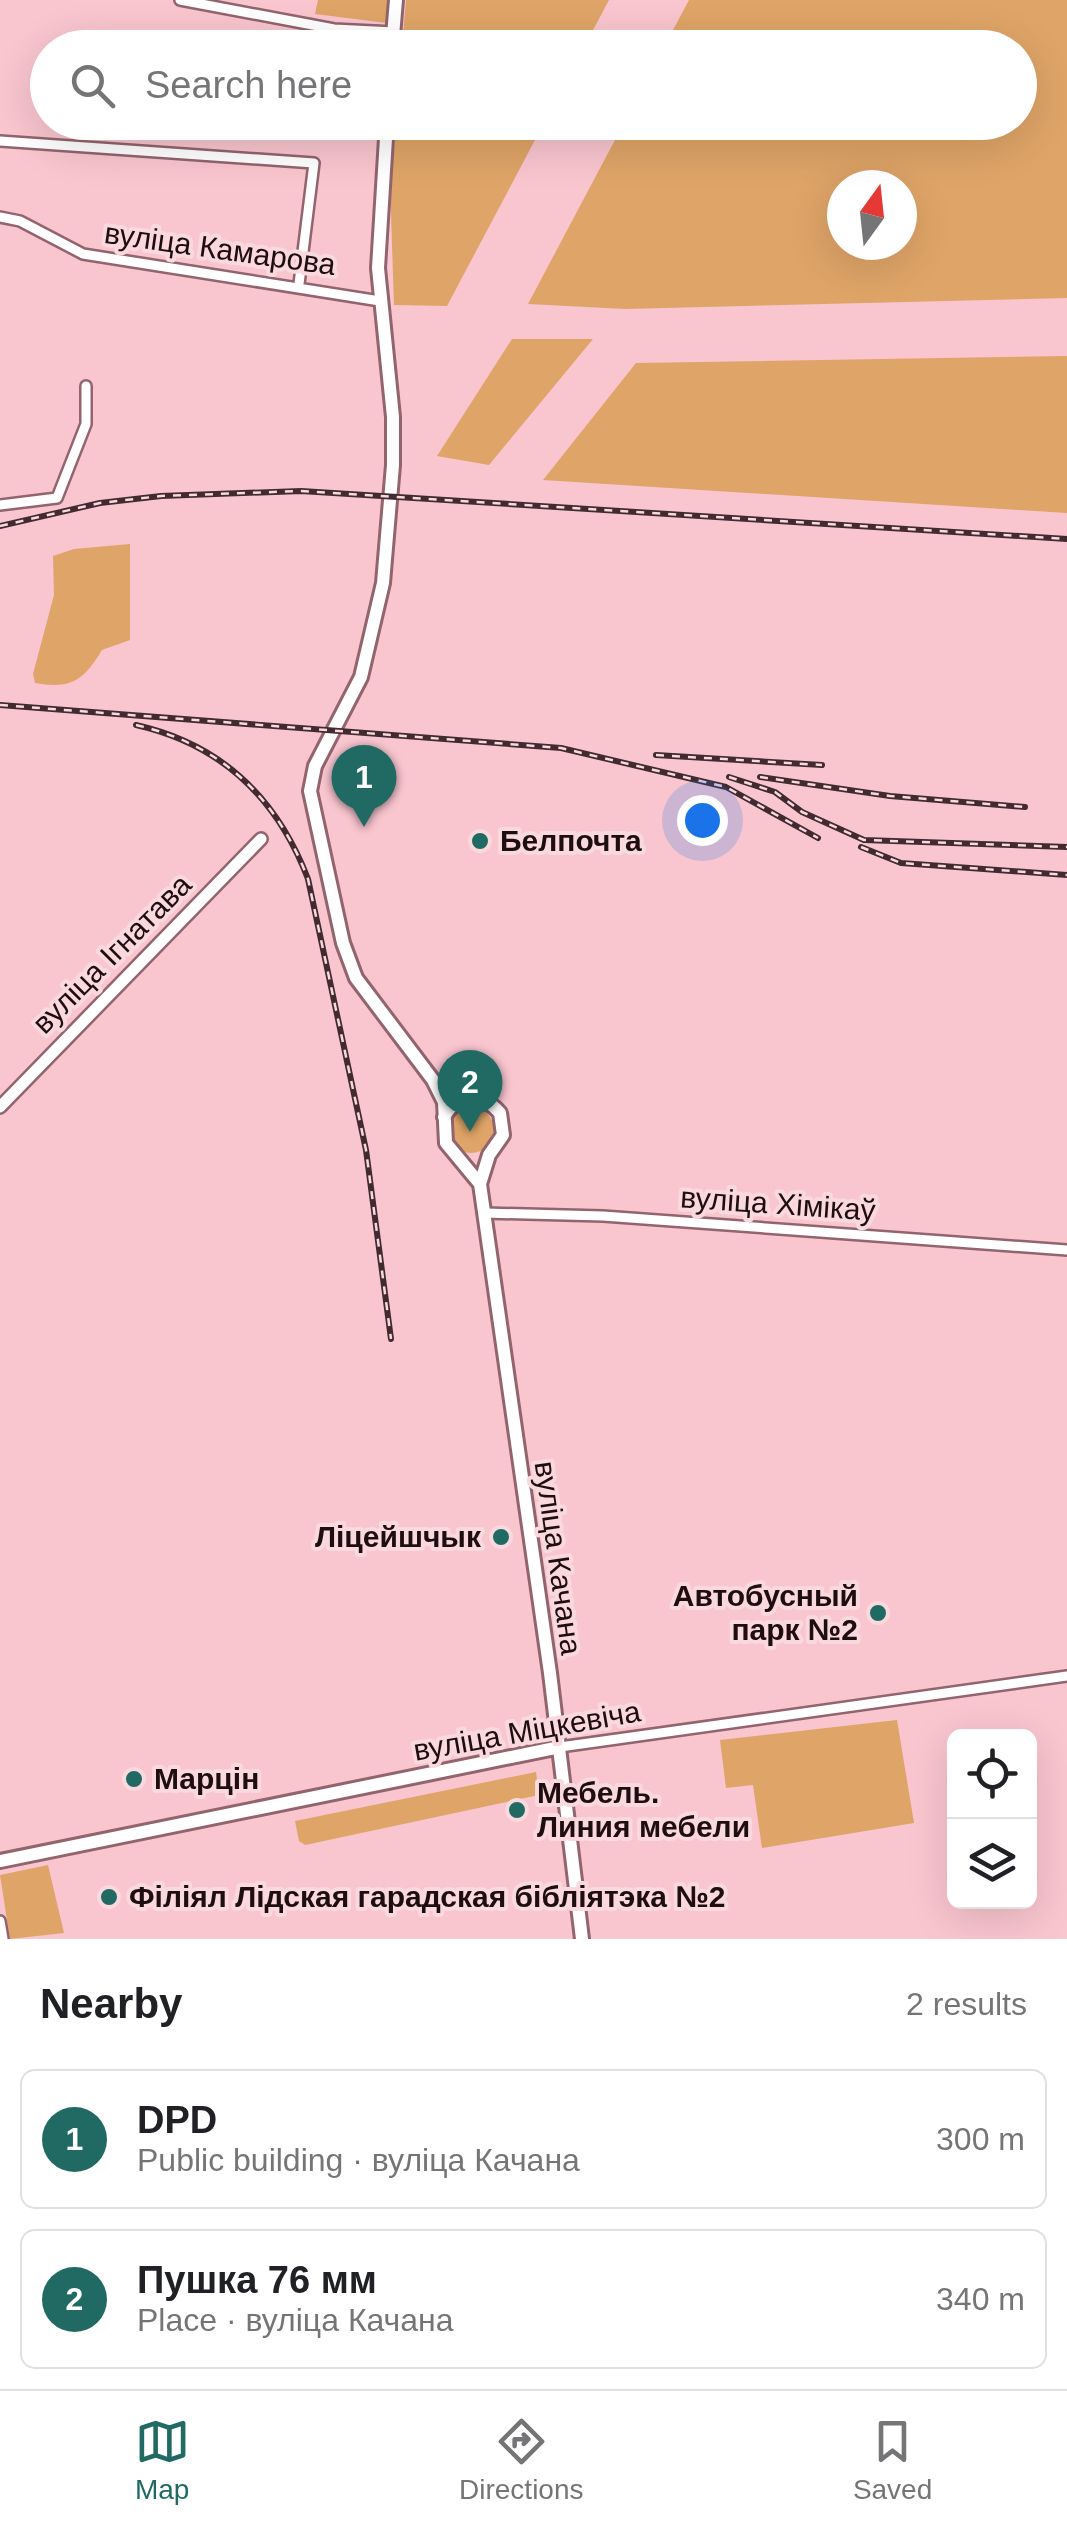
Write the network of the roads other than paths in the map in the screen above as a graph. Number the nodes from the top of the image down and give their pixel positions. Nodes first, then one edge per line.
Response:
1 (180, 0) edge
2 (396, 0) edge
3 (354, 30) edge
4 (394, 30) edge
5 (386, 140) edge
6 (0, 141) edge
7 (0, 217) edge
8 (299, 284) junction
9 (380, 300) junction
10 (86, 386) dead end
11 (0, 505) edge
12 (261, 840) dead end
13 (433, 1080) junction
14 (460, 1100) junction
15 (0, 1106) edge
16 (443, 1122) junction
17 (489, 1155) junction
18 (461, 1157) junction
19 (480, 1184) junction
20 (486, 1212) junction
21 (1067, 1250) edge
22 (1067, 1676) edge
23 (560, 1747) junction
24 (0, 1861) edge
25 (0, 1921) edge
26 (3, 1939) edge
27 (582, 1939) edge

1 - 3 street
2 - 4 main road
5 - 9 main road, вуліца Качана
6 - 8 street
7 - 8 street, вуліца Камарова
8 - 9 street, вуліца Камарова
9 - 13 main road, вуліца Качана
10 - 11 street
12 - 15 street, вуліца Ігнатава
13 - 14 main road, вуліца Качана
13 - 16 main road, вуліца Качана
14 - 16 main road
14 - 17 main road, вуліца Качана
16 - 18 main road, вуліца Качана
17 - 18 main road
17 - 19 main road, вуліца Качана
18 - 19 main road, вуліца Качана
19 - 20 main road, вуліца Качана
20 - 21 street, вуліца Хімікаў
20 - 23 main road, вуліца Качана
22 - 23 street, вуліца Міцкевіча
23 - 24 main road, вуліца Міцкевіча
23 - 27 main road, вуліца Качана
25 - 26 street

